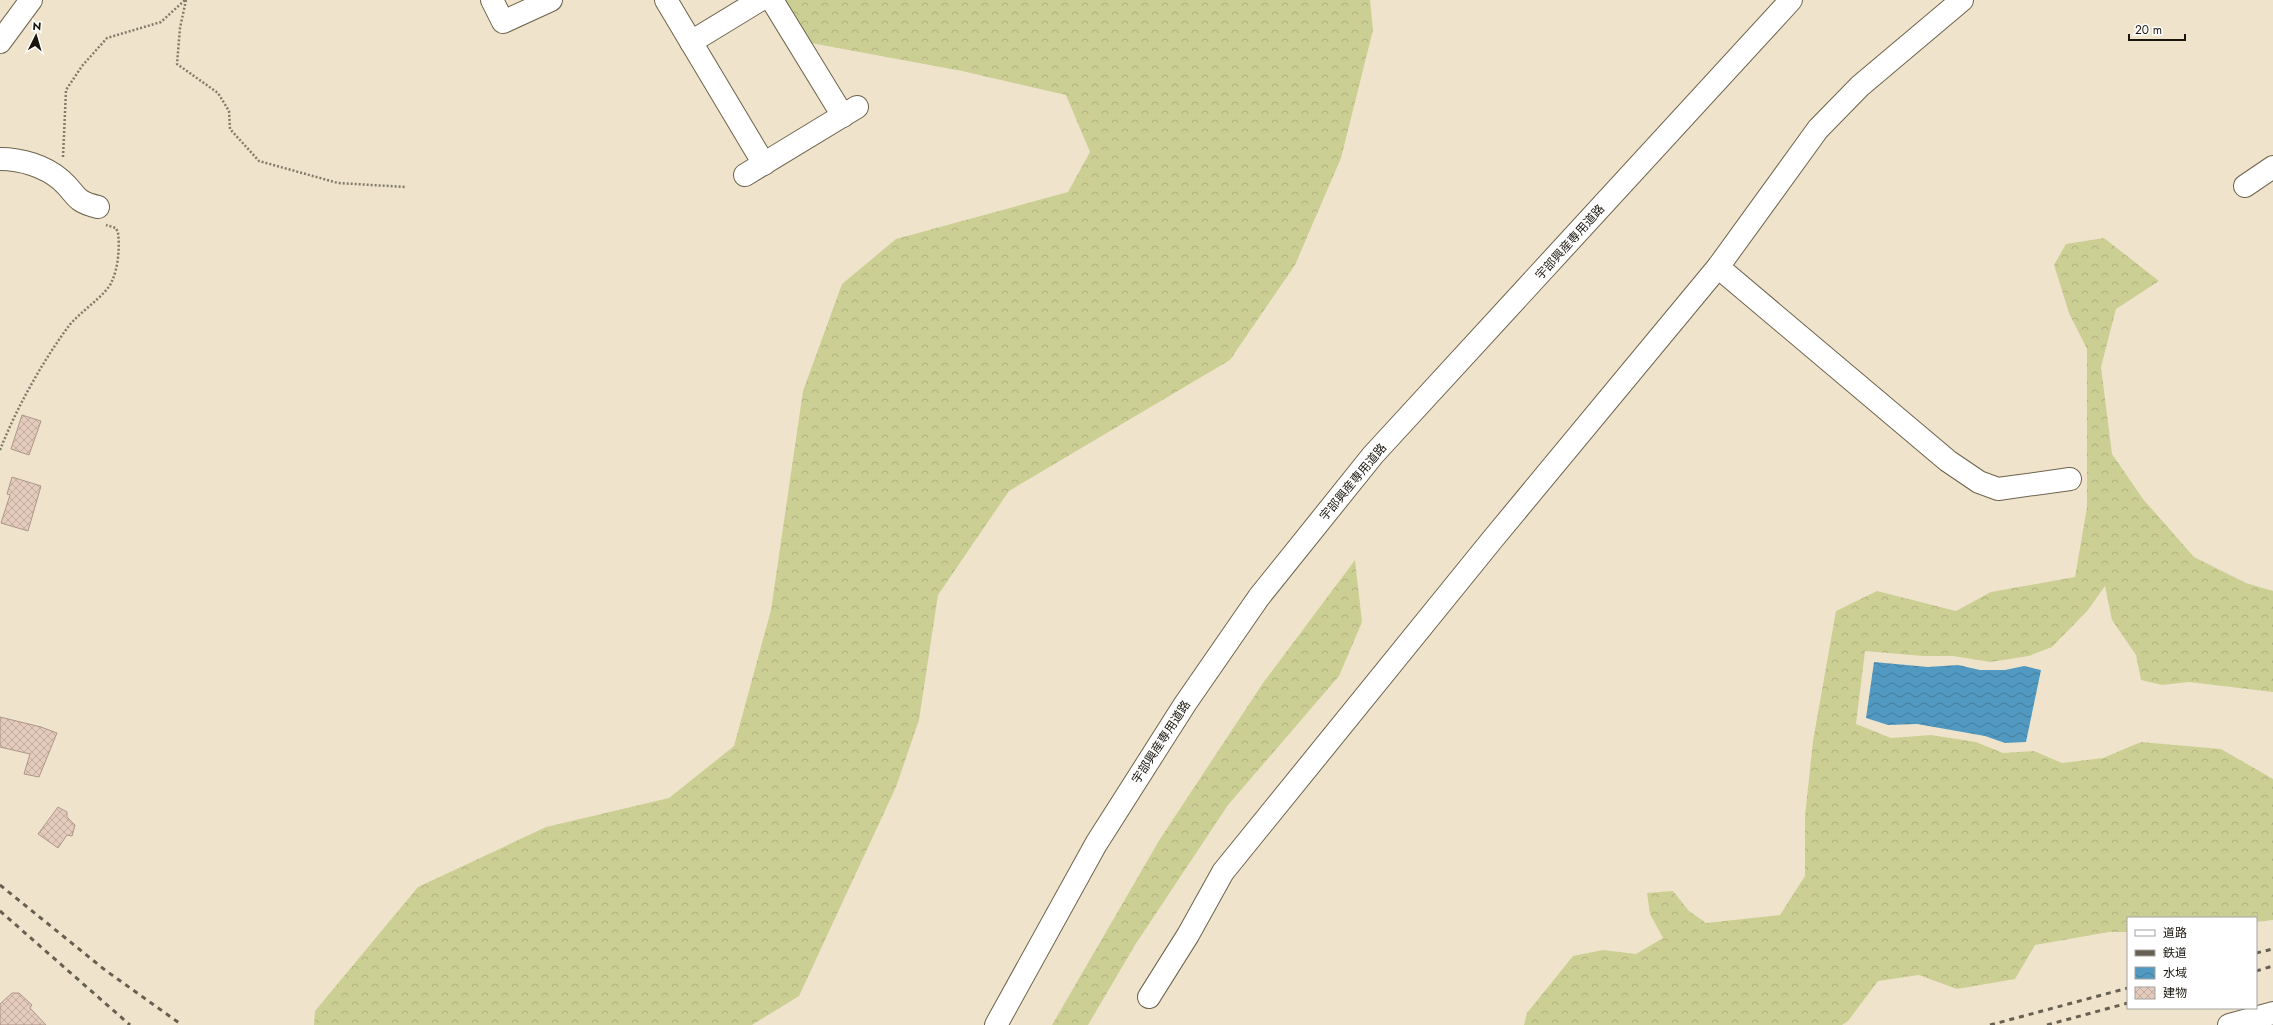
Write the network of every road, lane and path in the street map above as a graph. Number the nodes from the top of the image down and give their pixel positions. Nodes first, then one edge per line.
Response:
1 (31, 0) edge
2 (186, 0) edge
3 (492, 0) edge
4 (551, 0) edge
5 (666, 0) edge
6 (760, 0) edge
7 (772, 0) edge
8 (1791, 0) edge
9 (1962, 0) edge
10 (0, 42) edge
11 (691, 42) junction
12 (0, 159) edge
13 (2273, 167) edge
14 (406, 186) dead end
15 (2245, 186) dead end
16 (98, 207) dead end
17 (1718, 267) junction
18 (2070, 479) dead end
19 (1149, 997) dead end
20 (2273, 1012) edge
21 (996, 1025) edge
22 (2228, 1025) edge

1 - 10 street
2 - 14 path
3 - 4 street
5 - 11 street
6 - 11 street
7 - 11 street
8 - 21 street, 宇部興産専用道路
9 - 17 street
12 - 16 street
13 - 15 street
17 - 18 street
17 - 19 street
20 - 22 street

